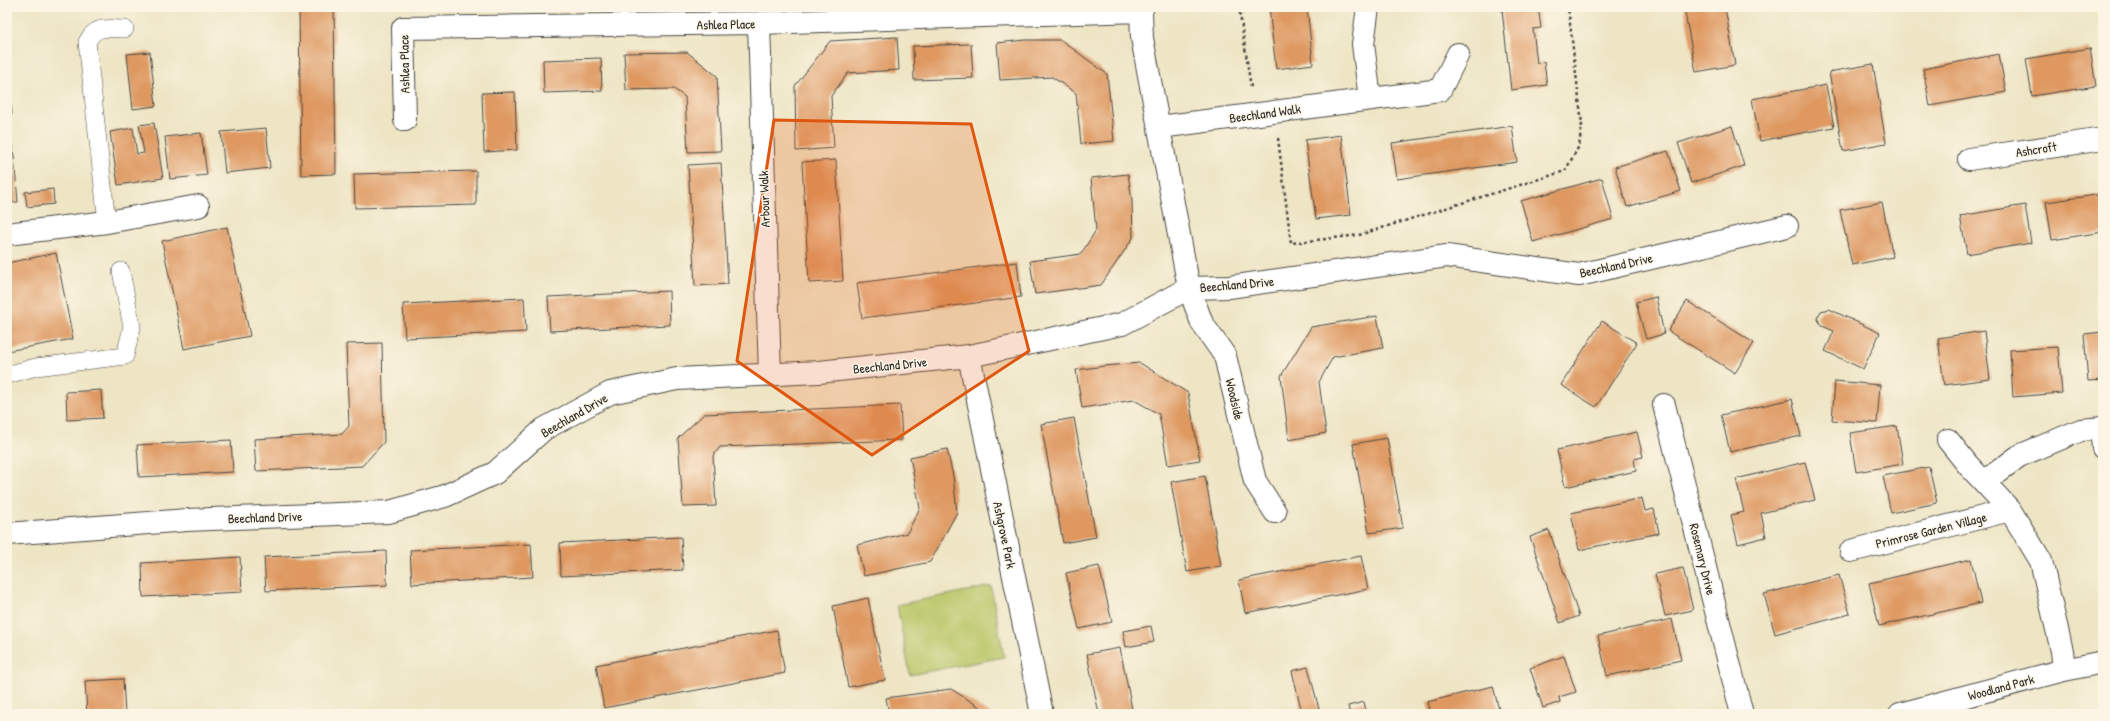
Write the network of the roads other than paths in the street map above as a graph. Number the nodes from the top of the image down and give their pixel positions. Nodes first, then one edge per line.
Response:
1 (1368, 7) edge
2 (1142, 9) edge
3 (953, 12) edge
4 (759, 23) junction
5 (125, 29) dead end
6 (1458, 54) dead end
7 (1370, 99) junction
8 (405, 120) dead end
9 (1160, 127) junction
10 (2103, 139) edge
11 (1969, 159) dead end
12 (198, 206) dead end
13 (107, 222) junction
14 (1787, 226) dead end
15 (7, 234) edge
16 (121, 271) dead end
17 (1189, 288) junction
18 (969, 356) junction
19 (770, 374) junction
20 (7, 375) edge
21 (1664, 405) dead end
22 (2102, 435) edge
23 (1948, 440) dead end
24 (1984, 482) junction
25 (2010, 510) junction
26 (1275, 512) dead end
27 (7, 534) edge
28 (1851, 551) dead end
29 (2103, 662) edge
30 (2064, 670) junction
31 (1042, 714) edge
32 (1742, 714) edge
33 (1900, 714) edge

1 - 7 street
2 - 3 street, Ashlea Place
2 - 9 street, Woodside
3 - 4 street, Ashlea Place
4 - 8 street, Ashlea Place
4 - 19 street, Arbour Walk
5 - 13 lane
6 - 7 street, Beechland Walk
7 - 9 street, Beechland Walk
9 - 17 street, Woodside
10 - 11 street, Ashcroft
12 - 13 street
13 - 15 street
14 - 17 street, Beechland Drive
16 - 20 lane
17 - 18 street, Beechland Drive
17 - 26 street, Woodside
18 - 19 street, Beechland Drive
18 - 31 street, Ashgrove Park
19 - 27 street, Beechland Drive
21 - 32 street, Rosemary Drive
22 - 24 street
23 - 24 street, Primrose Garden Village
24 - 25 street, Primrose Garden Village
25 - 28 street, Primrose Garden Village
25 - 30 street, Primrose Garden Village
29 - 30 street, Woodland Park
30 - 33 street, Woodland Park

